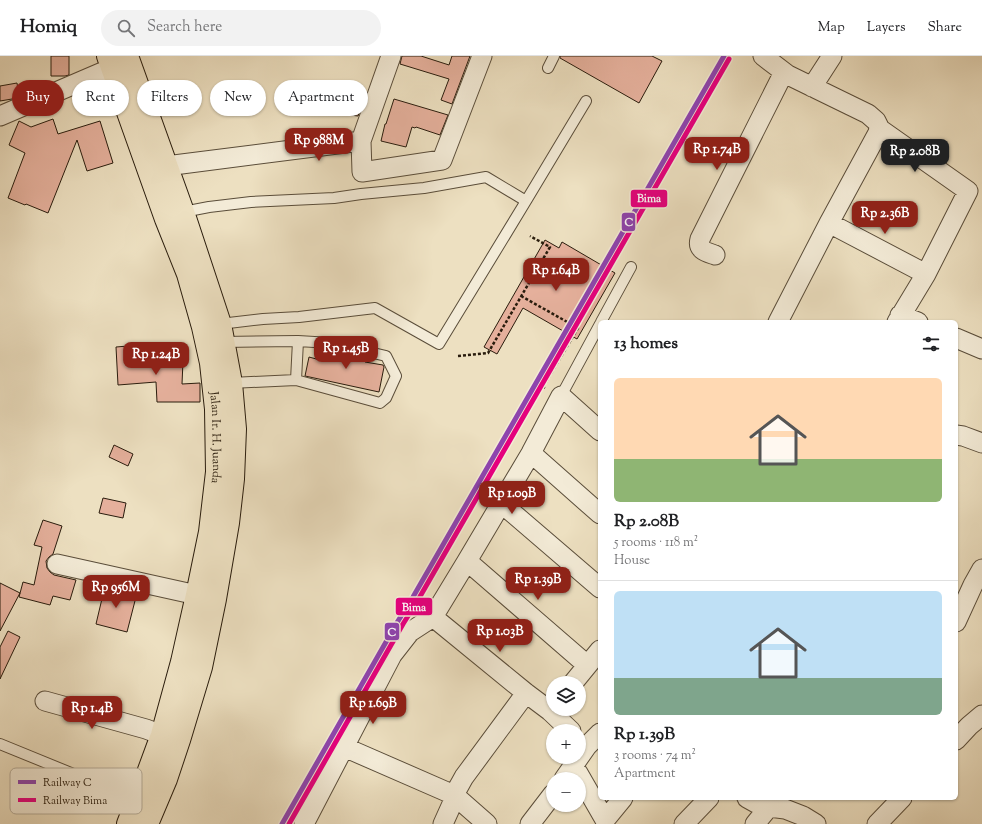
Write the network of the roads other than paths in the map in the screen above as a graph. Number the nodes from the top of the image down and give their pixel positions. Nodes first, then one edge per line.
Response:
1 (392, 56) edge
2 (482, 56) edge
3 (489, 56) edge
4 (554, 56) edge
5 (763, 56) edge
6 (832, 56) edge
7 (115, 60) edge
8 (548, 68) dead end
9 (784, 72) junction
10 (812, 87) junction
11 (470, 88) junction
12 (586, 100) dead end
13 (0, 116) edge
14 (880, 129) junction
15 (361, 141) junction
16 (166, 166) junction
17 (526, 201) junction
18 (183, 212) junction
19 (829, 223) junction
20 (715, 256) dead end
21 (631, 267) dead end
22 (926, 274) junction
23 (899, 318) edge
24 (603, 320) edge
25 (779, 320) edge
26 (598, 328) edge
27 (215, 331) junction
28 (958, 339) edge
29 (298, 341) junction
30 (981, 346) edge
31 (296, 380) junction
32 (231, 383) junction
33 (561, 396) junction
34 (598, 429) edge
35 (958, 436) edge
36 (982, 443) edge
37 (531, 452) junction
38 (501, 503) junction
39 (598, 512) edge
40 (468, 561) junction
41 (57, 564) dead end
42 (982, 569) edge
43 (598, 586) edge
44 (198, 596) junction
45 (958, 614) edge
46 (432, 617) junction
47 (598, 652) edge
48 (588, 665) junction
49 (579, 676) edge
50 (526, 694) junction
51 (45, 701) dead end
52 (546, 706) edge
53 (557, 716) edge
54 (565, 724) edge
55 (978, 726) edge
56 (162, 734) junction
57 (589, 739) edge
58 (958, 739) edge
59 (0, 744) edge
60 (344, 747) junction
61 (59, 768) edge
62 (569, 772) edge
63 (586, 787) edge
64 (142, 788) edge
65 (454, 795) junction
66 (621, 800) edge
67 (707, 800) edge
68 (751, 800) edge
69 (900, 800) edge
70 (546, 803) edge
71 (769, 807) junction
72 (132, 814) edge
73 (128, 824) edge
74 (147, 824) edge
75 (304, 824) edge
76 (443, 824) edge
77 (487, 824) edge
78 (530, 824) edge
79 (684, 824) edge
80 (755, 824) edge
81 (816, 824) edge
82 (877, 824) edge

1 - 15 street
2 - 11 street
3 - 11 street
4 - 8 lane
5 - 9 street
6 - 10 street
7 - 13 street
7 - 16 highway, Jalan Ir. H. Juanda
7 - 27 highway, Jalan Ir. H. Juanda
9 - 10 street
9 - 20 street
10 - 14 street
11 - 15 street
12 - 17 lane
14 - 19 street
14 - 22 street
15 - 16 street
16 - 18 highway, Jalan Ir. H. Juanda
17 - 18 lane
17 - 27 lane
18 - 27 highway, Jalan Ir. H. Juanda
19 - 22 street
19 - 25 street
21 - 24 lane
22 - 23 street
26 - 33 lane
27 - 29 lane
27 - 32 highway, Jalan Ir. H. Juanda
27 - 44 highway, Jalan Ir. H. Juanda
28 - 30 street
29 - 31 lane
29 - 31 lane
31 - 32 lane
32 - 74 highway, Jalan Ir. H. Juanda
33 - 34 street
33 - 37 street
35 - 36 street
37 - 38 street
37 - 39 street
38 - 40 street
38 - 43 street
40 - 46 street
40 - 48 street
41 - 44 street
42 - 45 street
44 - 56 highway, Jalan Ir. H. Juanda
46 - 50 street
46 - 60 street
47 - 48 street
48 - 49 street
50 - 52 street
50 - 65 street
51 - 56 street
53 - 54 street
55 - 58 street
56 - 64 highway, Jalan Ir. H. Juanda
57 - 62 street
59 - 61 lane
60 - 65 street
60 - 75 street
63 - 66 street
65 - 76 street
65 - 77 street
67 - 79 street
68 - 71 street
69 - 82 street
70 - 78 street
71 - 80 street
71 - 81 street
72 - 73 highway, Jalan Ir. H. Juanda

